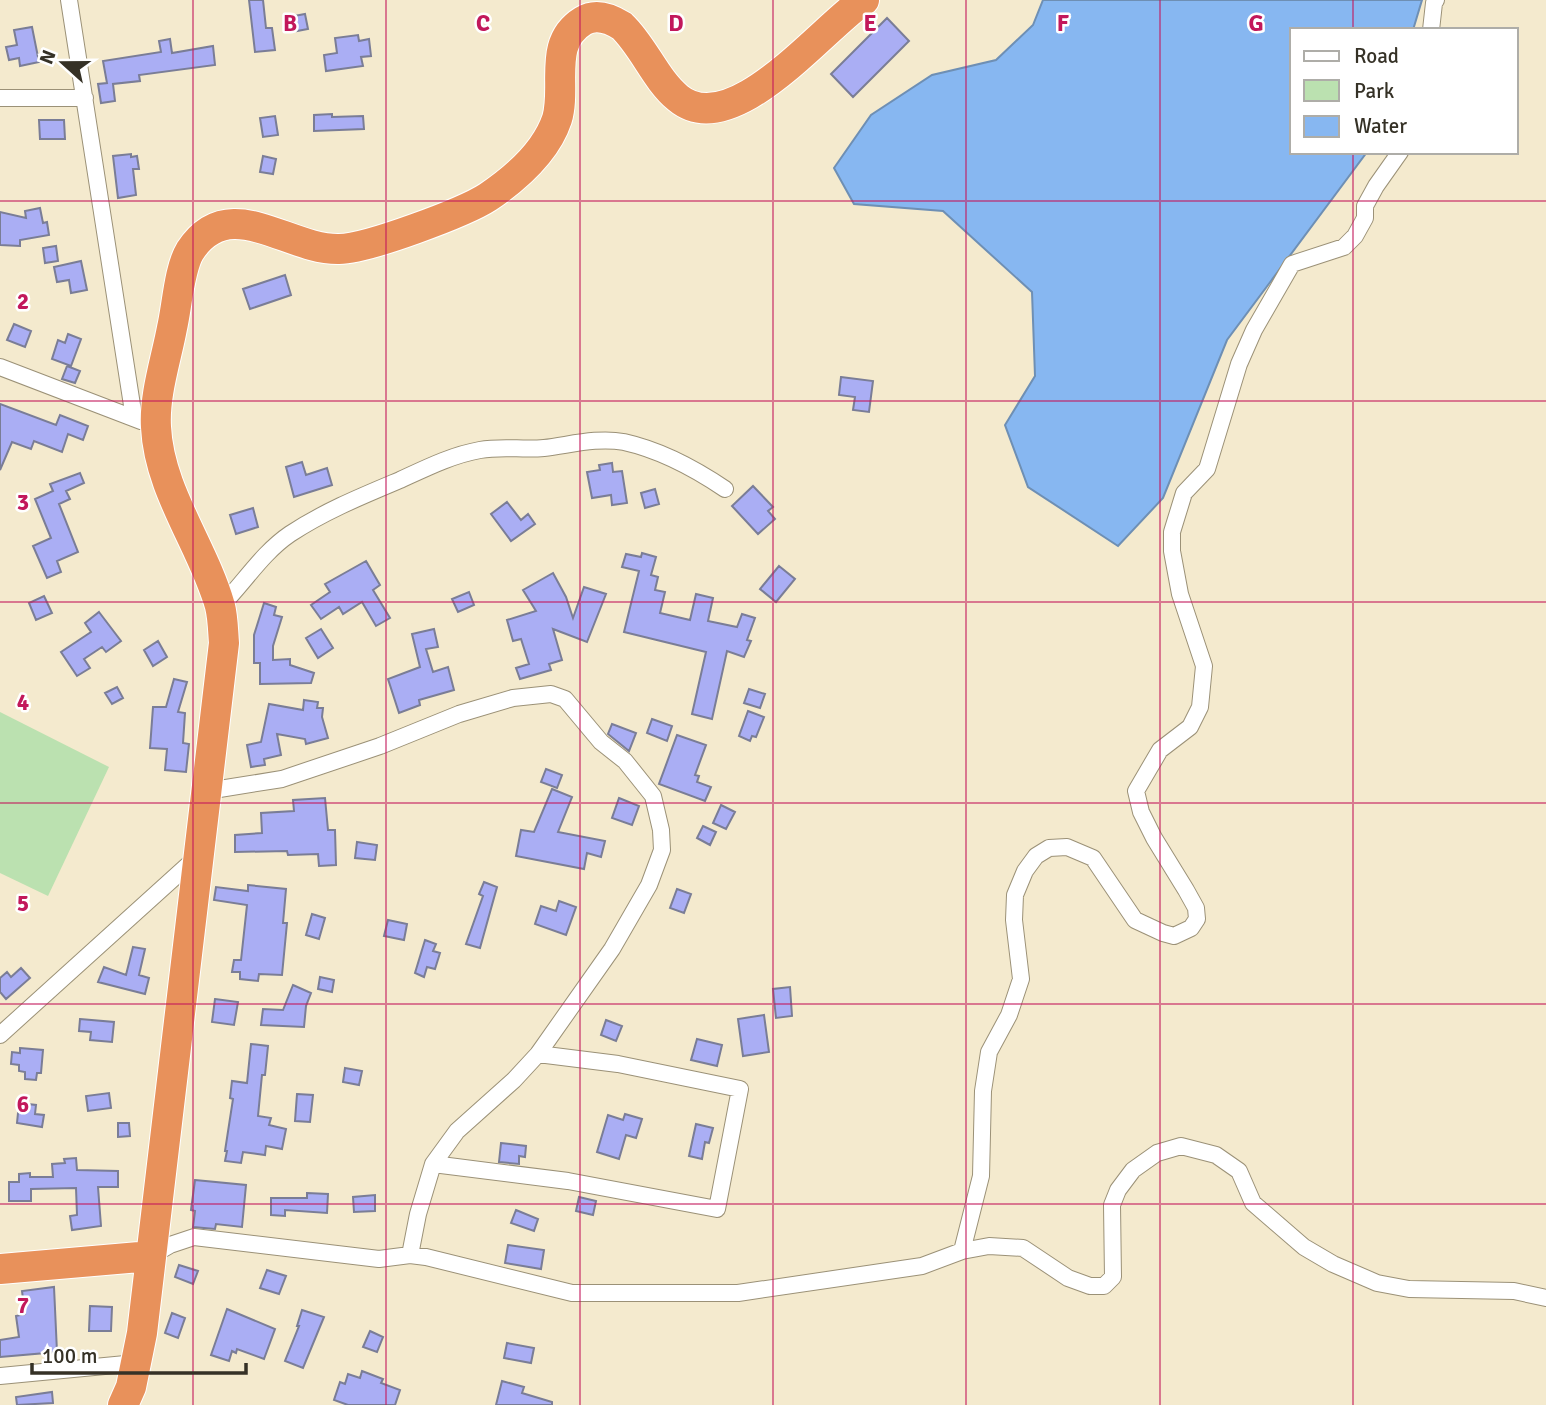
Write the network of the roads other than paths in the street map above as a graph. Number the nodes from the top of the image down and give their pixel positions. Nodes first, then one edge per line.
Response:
1 (69, 0) edge
2 (864, 0) edge
3 (1436, 0) edge
4 (1431, 28) edge
5 (0, 98) edge
6 (85, 98) junction
7 (1399, 154) edge
8 (0, 367) edge
9 (145, 422) junction
10 (725, 489) dead end
11 (220, 607) junction
12 (207, 791) junction
13 (199, 855) junction
14 (0, 1035) edge
15 (538, 1054) junction
16 (433, 1164) junction
17 (962, 1251) junction
18 (410, 1255) junction
19 (151, 1256) junction
20 (0, 1269) edge
21 (1546, 1298) edge
22 (136, 1363) junction
23 (0, 1376) edge
24 (123, 1405) edge

1 - 6 street
2 - 9 highway
3 - 4 street
5 - 6 street
6 - 9 street
7 - 17 street
8 - 9 street
9 - 11 highway
10 - 11 street
11 - 12 highway
12 - 13 highway
12 - 15 street
13 - 14 street
13 - 19 highway
15 - 16 street
15 - 16 street
16 - 18 street
17 - 18 street
17 - 21 street
18 - 19 street
19 - 20 highway
19 - 22 highway
22 - 23 street
22 - 24 highway

